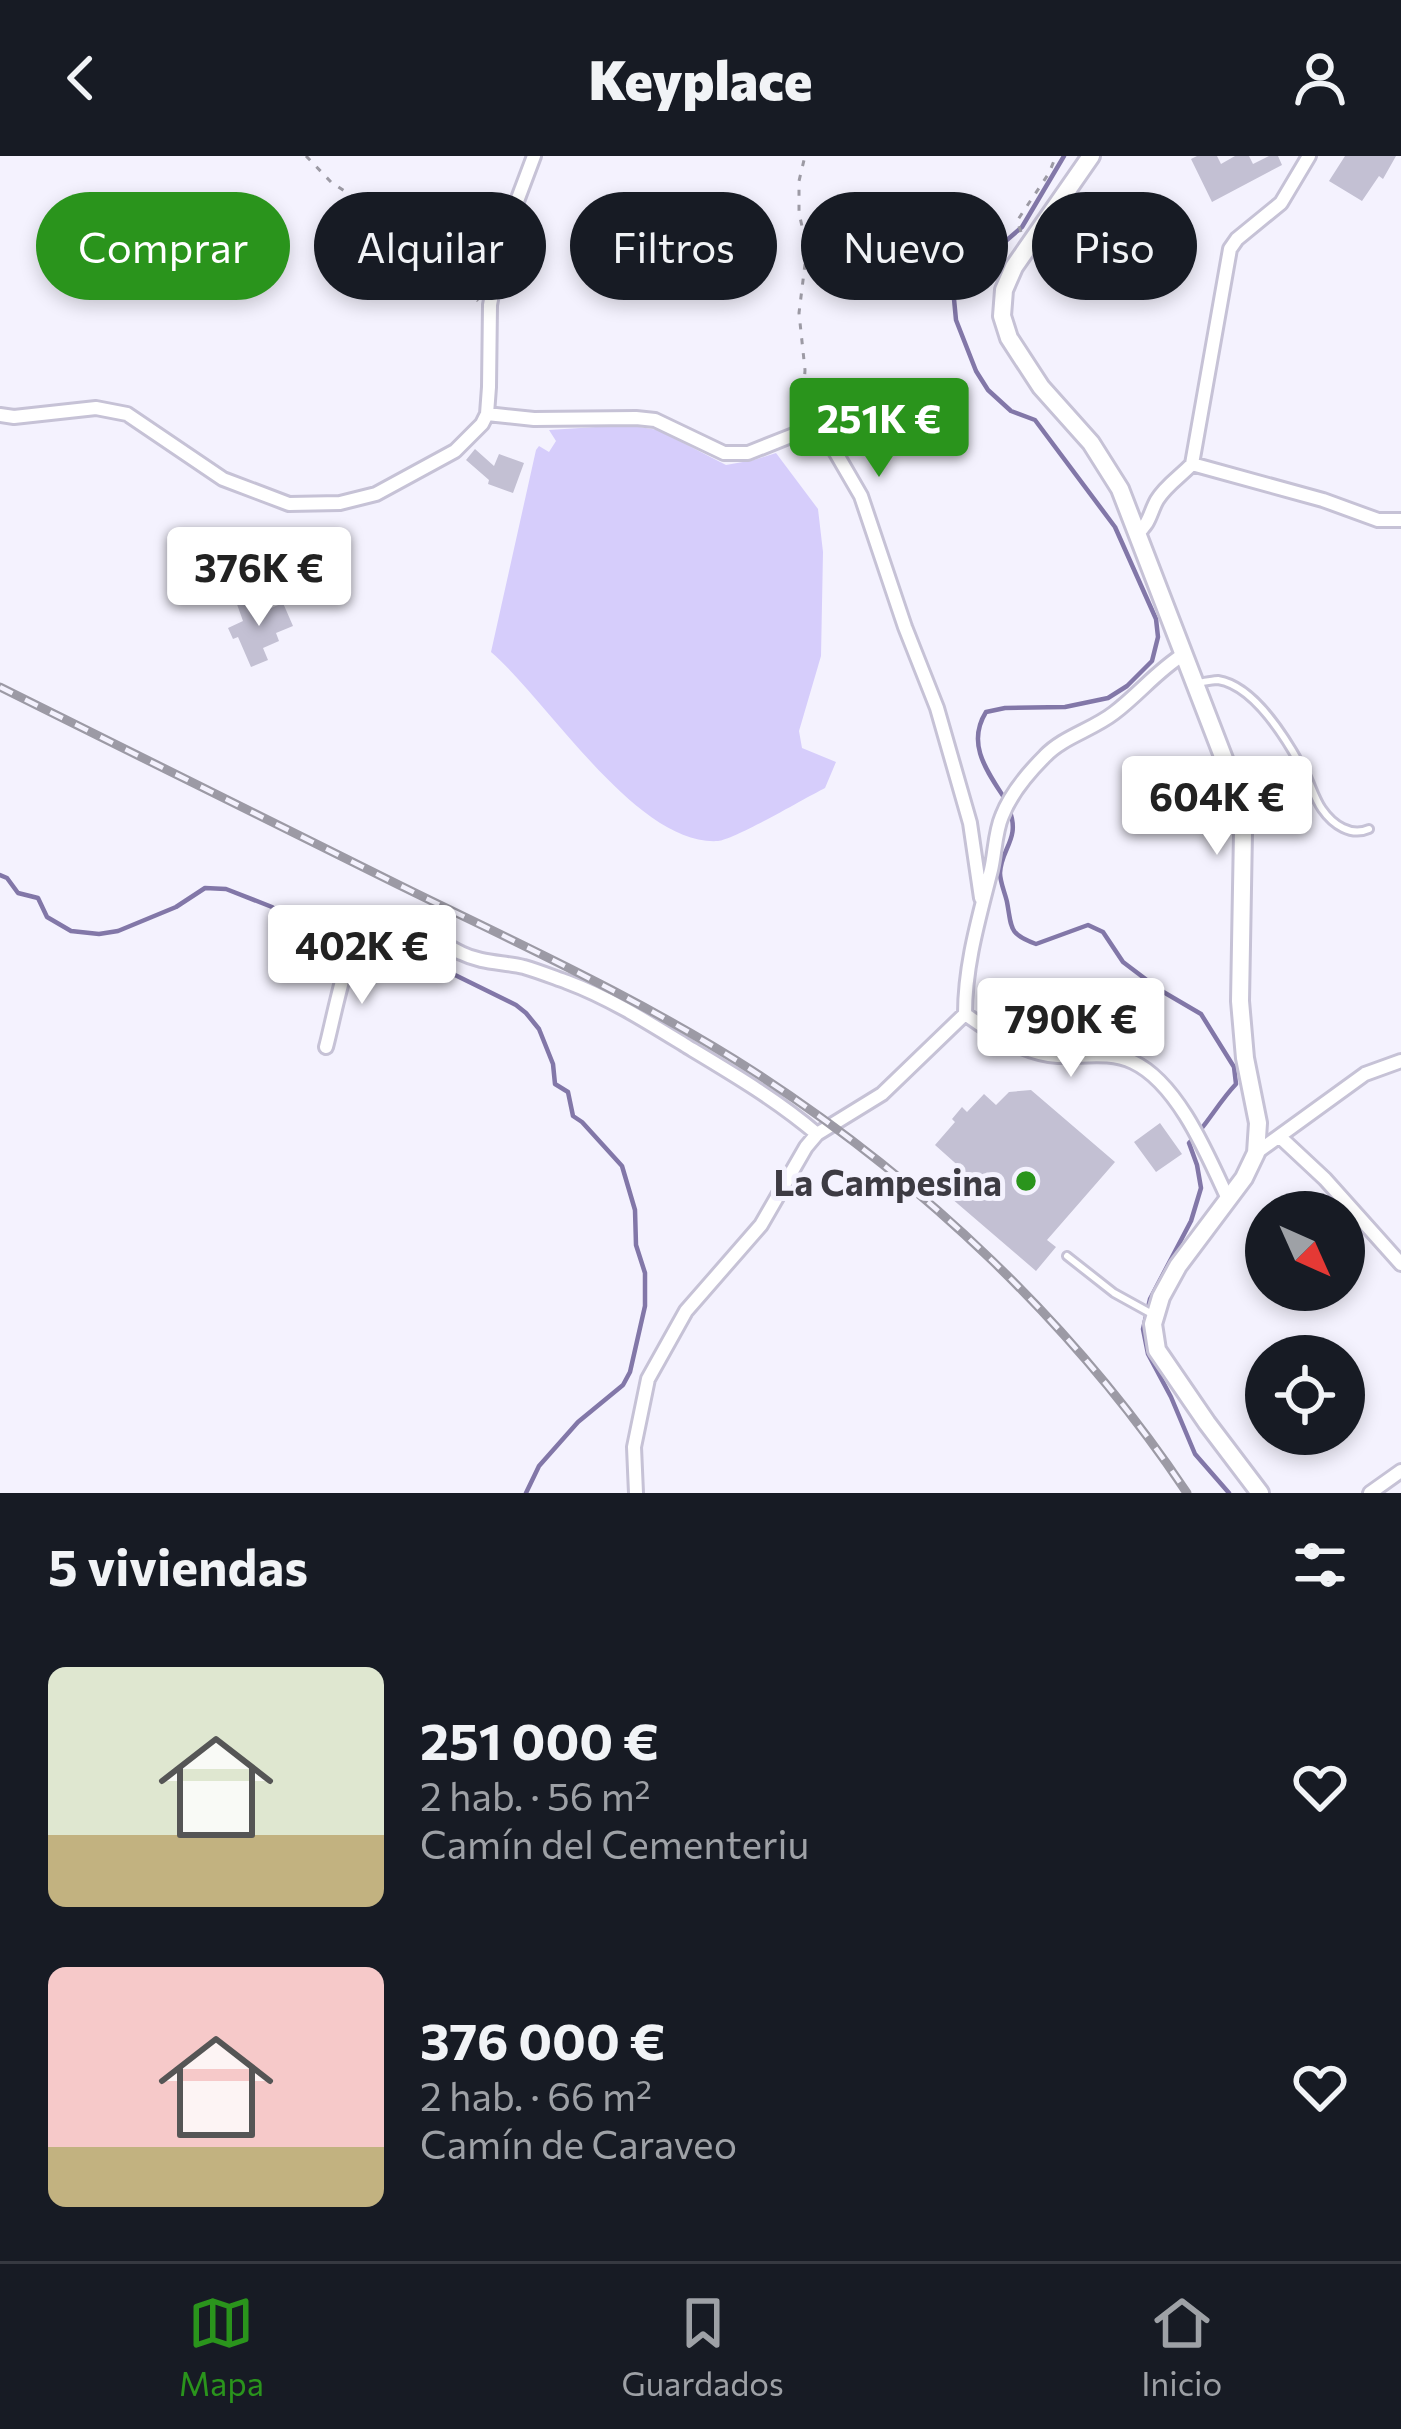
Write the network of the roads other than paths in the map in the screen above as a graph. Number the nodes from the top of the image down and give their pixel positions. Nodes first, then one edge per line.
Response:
1 (534, 156) edge
2 (1091, 156) edge
3 (1291, 156) edge
4 (1309, 156) edge
5 (1299, 170) junction
6 (487, 414) junction
7 (0, 415) edge
8 (1192, 464) junction
9 (1401, 520) edge
10 (1137, 532) junction
11 (1184, 654) junction
12 (1196, 683) junction
13 (1369, 829) dead end
14 (981, 898) junction
15 (965, 1014) junction
16 (326, 1047) dead end
17 (1401, 1061) edge
18 (817, 1134) junction
19 (1280, 1137) junction
20 (1256, 1154) junction
21 (1228, 1199) junction
22 (1067, 1256) dead end
23 (1401, 1264) edge
24 (1156, 1315) junction
25 (1401, 1471) edge
26 (636, 1493) edge
27 (1260, 1493) edge
28 (1370, 1493) edge

1 - 6 street
2 - 10 street
3 - 5 street
4 - 5 street
5 - 8 street
6 - 7 street
6 - 14 street
8 - 9 street
8 - 10 street
10 - 11 street
11 - 12 street
11 - 14 street
12 - 13 lane
12 - 20 street
14 - 15 street
15 - 18 street
15 - 21 street
16 - 18 street
17 - 19 street
18 - 26 street
19 - 20 street
19 - 23 street
20 - 21 street
21 - 24 street
22 - 24 lane
24 - 27 street
25 - 28 street

